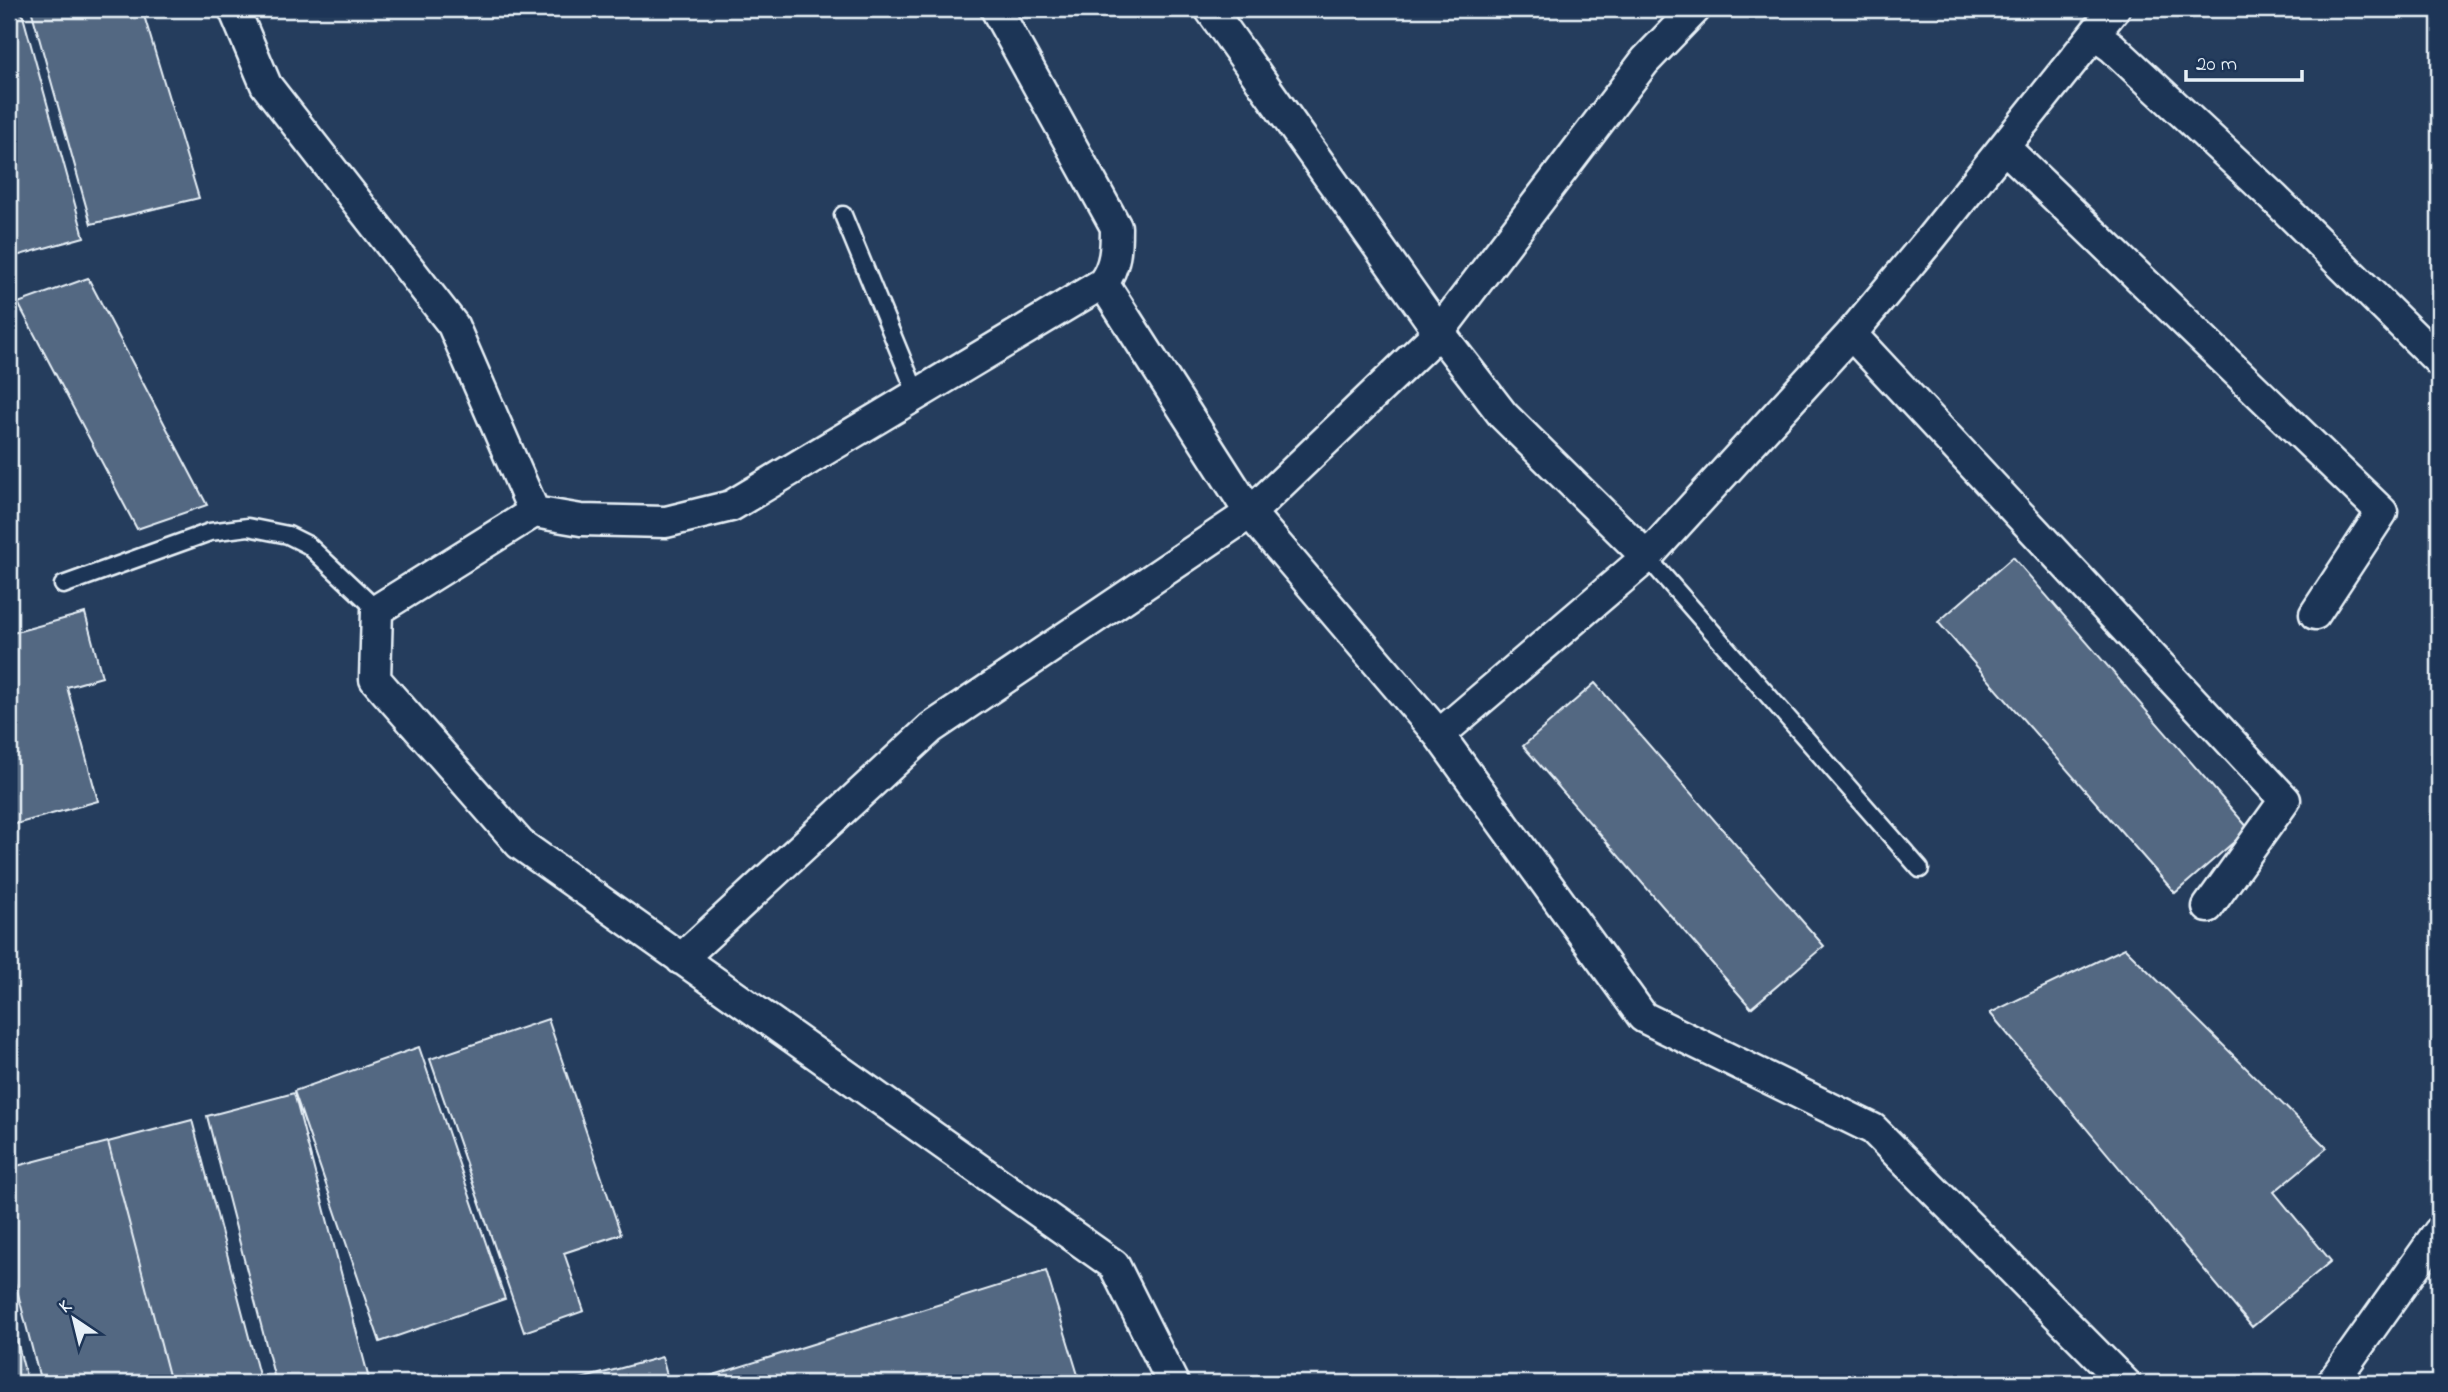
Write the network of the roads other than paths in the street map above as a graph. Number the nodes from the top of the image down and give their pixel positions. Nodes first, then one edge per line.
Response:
1 (234, 9) edge
2 (996, 9) edge
3 (1210, 9) edge
4 (1695, 9) edge
5 (2114, 9) edge
6 (2094, 34) junction
7 (2004, 147) junction
8 (843, 215) dead end
9 (1103, 283) junction
10 (1439, 332) junction
11 (1851, 334) junction
12 (2439, 361) edge
13 (917, 395) junction
14 (534, 512) junction
15 (1250, 513) junction
16 (1647, 557) junction
17 (63, 585) dead end
18 (377, 610) junction
19 (2315, 614) dead end
20 (1439, 735) junction
21 (1920, 869) dead end
22 (2208, 907) dead end
23 (681, 959) junction
24 (2439, 1232) edge
25 (1173, 1383) edge
26 (2126, 1383) edge
27 (2332, 1383) edge

1 - 14 street
2 - 9 street
3 - 10 street
4 - 10 street
5 - 6 street
6 - 7 street
6 - 12 street
7 - 11 street
7 - 19 street
8 - 13 lane
9 - 13 street
9 - 15 street
10 - 15 street
10 - 16 street
11 - 16 street
11 - 22 street
13 - 14 street
14 - 18 street
15 - 20 street
15 - 23 street
16 - 20 street
16 - 21 lane
17 - 18 lane
18 - 23 street
20 - 26 street
23 - 25 street
24 - 27 street

